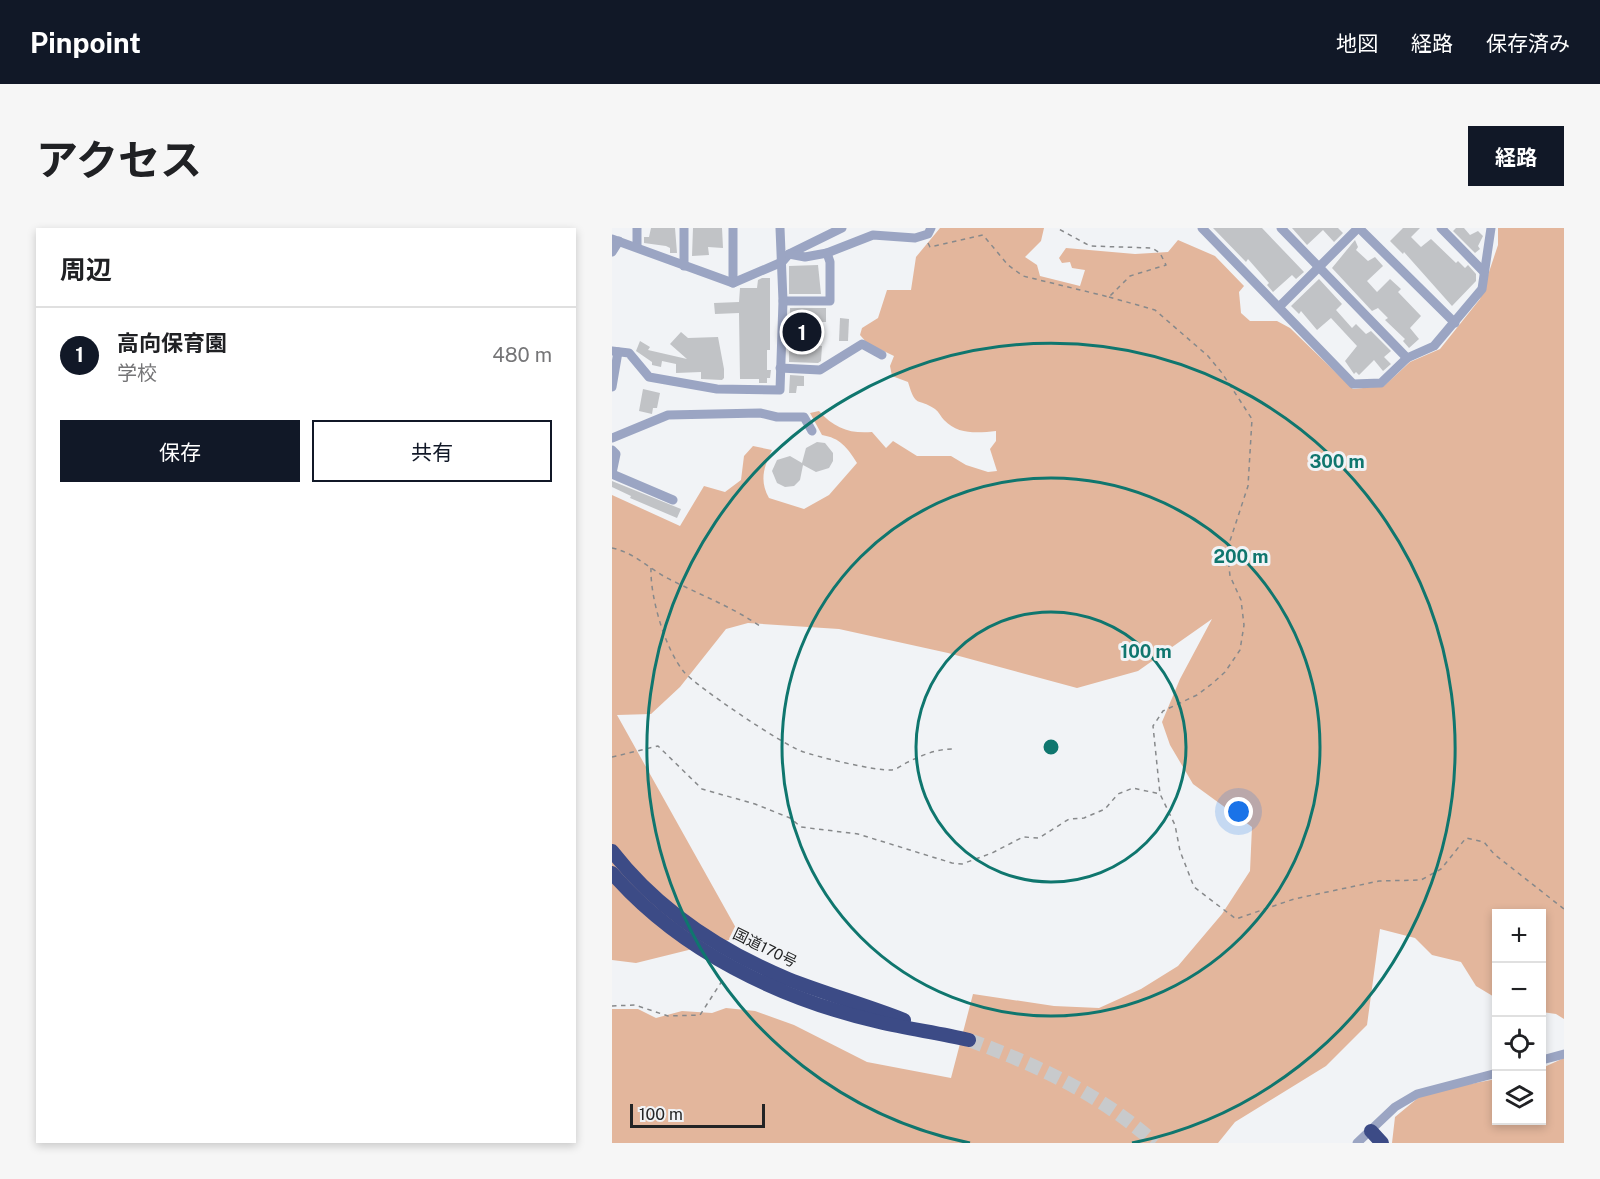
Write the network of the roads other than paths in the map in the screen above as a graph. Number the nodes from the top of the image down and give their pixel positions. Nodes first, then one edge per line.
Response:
1 (637, 228) edge
2 (684, 228) edge
3 (733, 228) edge
4 (780, 228) edge
5 (842, 228) edge
6 (1202, 228) edge
7 (1281, 228) edge
8 (1358, 228) edge
9 (1441, 228) edge
10 (1491, 228) edge
11 (829, 231) edge
12 (930, 231) edge
13 (615, 240) edge
14 (637, 247) junction
15 (612, 252) edge
16 (827, 253) junction
17 (789, 254) junction
18 (782, 262) junction
19 (684, 266) junction
20 (1319, 267) junction
21 (1484, 272) junction
22 (733, 283) junction
23 (783, 301) junction
24 (1279, 307) junction
25 (1455, 323) junction
26 (615, 352) edge
27 (882, 355) dead end
28 (1407, 358) junction
29 (780, 368) junction
30 (612, 387) edge
31 (812, 431) dead end
32 (612, 438) edge
33 (612, 450) edge
34 (612, 474) edge
35 (673, 500) dead end
36 (612, 851) edge
37 (612, 873) edge
38 (929, 1030) junction
39 (969, 1040) tunnel mouth
40 (1564, 1054) edge
41 (1546, 1059) edge
42 (1492, 1074) edge
43 (1371, 1131) junction
44 (1357, 1143) edge
45 (1382, 1143) edge

1 - 14 street
2 - 19 street
3 - 22 street
4 - 18 street
5 - 11 street
6 - 24 street
7 - 20 street
8 - 20 street
8 - 25 street
9 - 21 street
10 - 21 street
11 - 17 street
12 - 16 street
13 - 14 street
13 - 15 street
14 - 19 street
16 - 17 street
16 - 23 street
17 - 18 street
18 - 22 street
18 - 23 street
19 - 22 street
20 - 24 street
20 - 28 street
21 - 25 street
23 - 29 street
24 - 28 street
25 - 28 street
26 - 29 street
26 - 30 street
27 - 29 street
31 - 32 street
33 - 34 street
34 - 35 street
36 - 38 highway, 国道170号
37 - 38 highway, 国道170号
38 - 39 highway, 国道170号
40 - 41 street
42 - 43 street
43 - 44 street
43 - 45 highway

